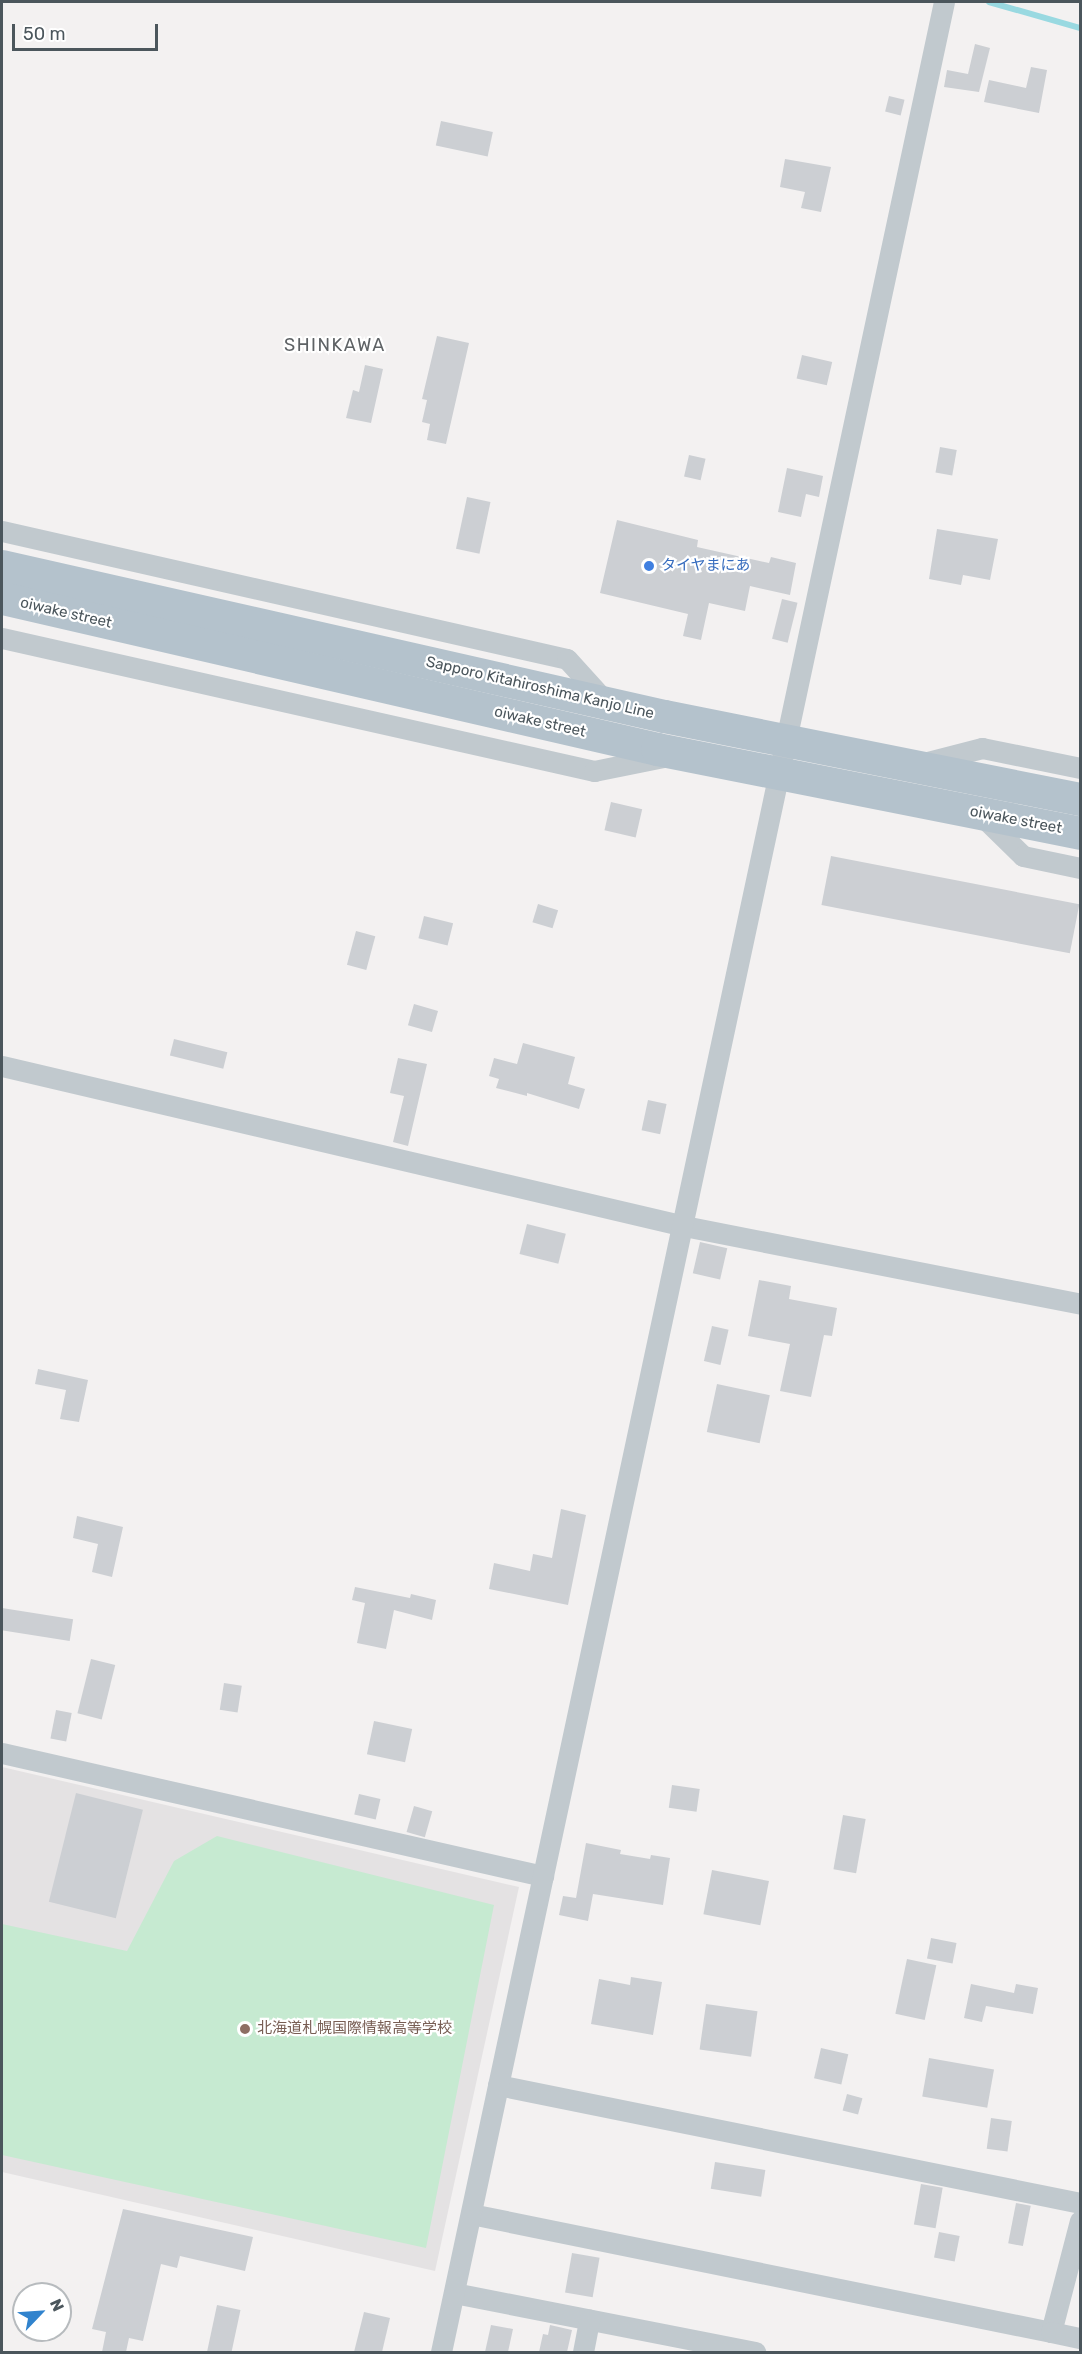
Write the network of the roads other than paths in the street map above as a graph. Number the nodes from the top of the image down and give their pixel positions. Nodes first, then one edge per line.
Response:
1 (944, 2) edge
2 (2, 531) edge
3 (2, 566) edge
4 (2, 598) edge
5 (2, 638) edge
6 (606, 702) junction
7 (785, 740) junction
8 (680, 753) junction
9 (915, 766) junction
10 (1080, 768) edge
11 (779, 773) junction
12 (1080, 799) edge
13 (978, 813) junction
14 (1080, 833) edge
15 (1080, 868) edge
16 (2, 1066) edge
17 (684, 1226) junction
18 (1080, 1304) edge
19 (2, 1753) edge
20 (543, 1876) junction
21 (498, 2085) junction
22 (1080, 2202) edge
23 (471, 2214) junction
24 (1080, 2221) edge
25 (454, 2293) junction
26 (589, 2320) junction
27 (1051, 2332) junction
28 (1080, 2338) edge
29 (441, 2352) edge
30 (582, 2352) edge
31 (755, 2352) edge

1 - 7 street
2 - 6 street
3 - 6 main road, Sapporo Kitahiroshima Kanjo Line
4 - 8 main road, oiwake street
5 - 8 street
6 - 7 main road, Sapporo Kitahiroshima Kanjo Line
7 - 9 main road, Sapporo Kitahiroshima Kanjo Line
7 - 11 street
8 - 11 main road, oiwake street
9 - 10 street
9 - 12 main road, Sapporo Kitahiroshima Kanjo Line
11 - 13 main road, oiwake street
11 - 17 street
13 - 14 main road, oiwake street
13 - 15 street
16 - 17 street
17 - 18 street
17 - 20 street
19 - 20 street
20 - 21 street
21 - 22 street
21 - 23 street
23 - 25 street
23 - 27 street
24 - 27 street
25 - 26 street
25 - 29 street
26 - 30 street
26 - 31 street
27 - 28 street

